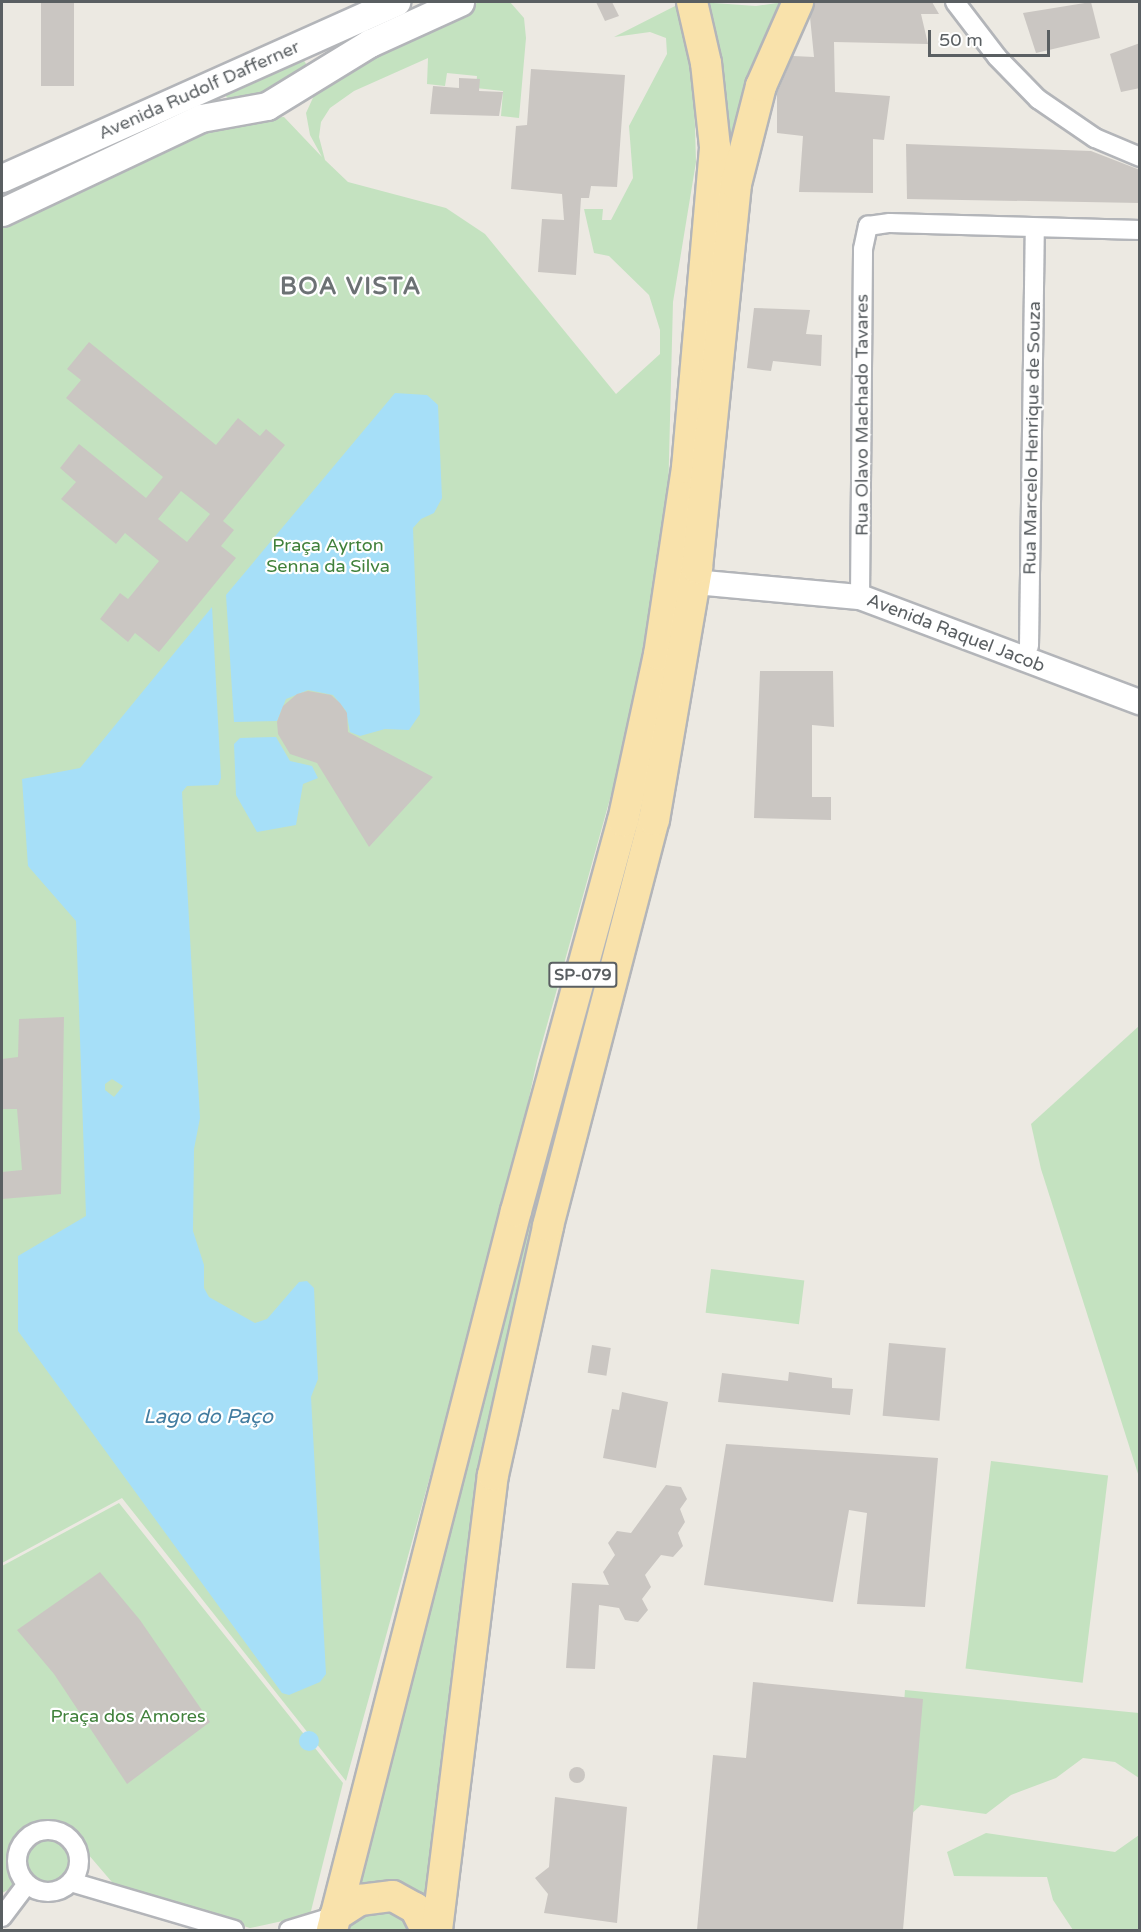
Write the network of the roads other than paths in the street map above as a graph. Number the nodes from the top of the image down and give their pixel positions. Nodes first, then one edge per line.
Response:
1 (396, 2) edge
2 (460, 2) edge
3 (692, 2) edge
4 (798, 2) edge
5 (955, 2) edge
6 (303, 43) junction
7 (223, 79) junction
8 (308, 82) junction
9 (240, 112) junction
10 (1140, 157) edge
11 (2, 178) edge
12 (2, 212) edge
13 (1035, 229) junction
14 (1140, 230) edge
15 (696, 575) junction
16 (860, 589) junction
17 (1029, 646) junction
18 (1140, 688) edge
19 (1140, 702) edge
20 (71, 1882) junction
21 (27, 1884) junction
22 (2, 1917) edge
23 (334, 1923) edge
24 (234, 1930) edge
25 (289, 1930) edge
26 (426, 1930) edge
27 (437, 1930) edge

1 - 6 main road, Avenida Rudolf Dafferner
2 - 8 main road, Avenida Rudolf Dafferner
3 - 23 main road, SP-079
4 - 15 main road, SP-079
5 - 10 street
6 - 7 main road, Avenida Rudolf Dafferner
6 - 8 main road
7 - 9 main road
7 - 11 main road, Avenida Rudolf Dafferner
8 - 9 main road, Avenida Rudolf Dafferner
9 - 12 main road, Avenida Rudolf Dafferner
13 - 14 street
13 - 16 street, Rua Olavo Machado Tavares
13 - 17 street, Rua Marcelo Henrique de Souza
15 - 16 street, Avenida Raquel Jacob
15 - 27 main road, SP-079
16 - 17 street, Avenida Raquel Jacob
16 - 19 street, Avenida Raquel Jacob
17 - 18 street, Avenida Raquel Jacob
20 - 21 street
20 - 21 street
20 - 24 street
21 - 22 street
23 - 25 street
23 - 26 main road

